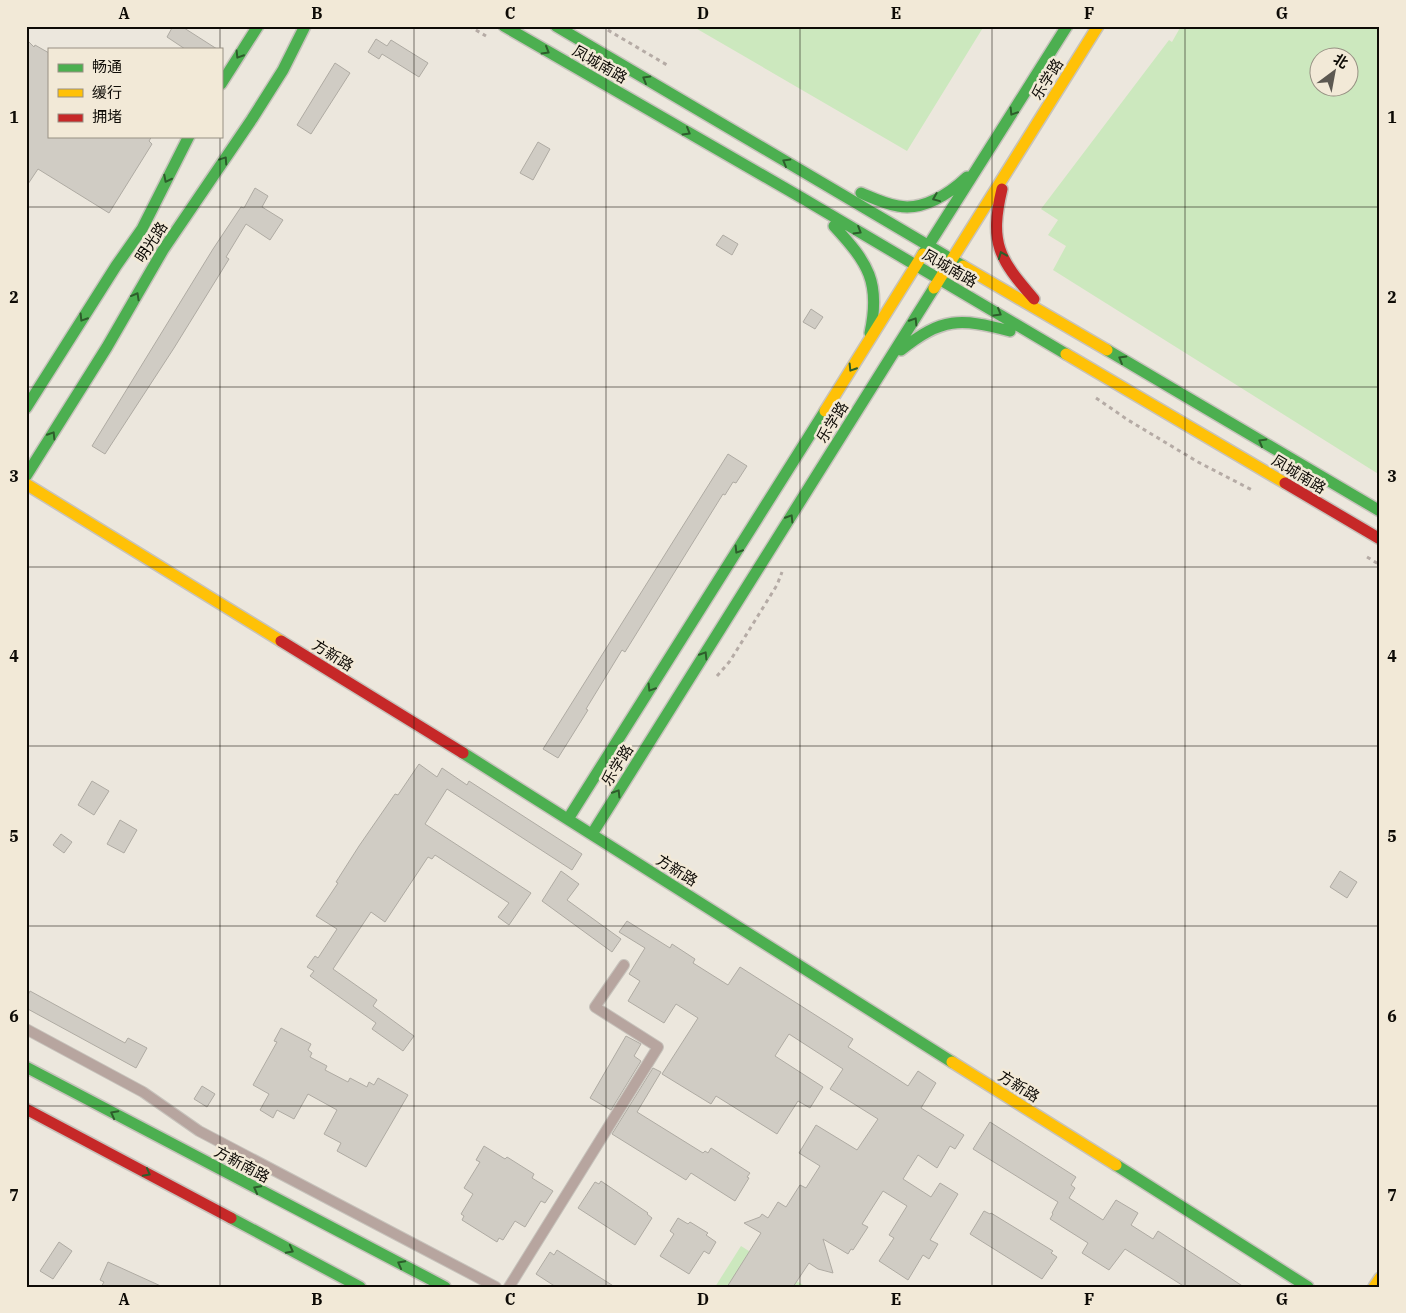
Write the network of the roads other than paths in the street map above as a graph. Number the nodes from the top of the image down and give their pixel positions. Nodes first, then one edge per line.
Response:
1 (257, 26) edge
2 (305, 26) edge
3 (504, 26) edge
4 (556, 26) edge
5 (1067, 26) edge
6 (1098, 26) edge
7 (315, 34) dead end
8 (283, 70) junction
9 (222, 82) edge
10 (188, 138) edge
11 (985, 156) junction
12 (1007, 170) junction
13 (814, 178) junction
14 (802, 198) junction
15 (929, 246) junction
16 (952, 259) junction
17 (916, 266) junction
18 (939, 279) junction
19 (1054, 320) junction
20 (1042, 340) junction
21 (864, 349) junction
22 (886, 365) junction
23 (26, 408) edge
24 (26, 476) edge
25 (26, 484) edge
26 (1380, 511) edge
27 (1380, 538) edge
28 (568, 819) junction
29 (592, 834) junction
30 (624, 966) dead end
31 (26, 1029) edge
32 (26, 1067) edge
33 (26, 1109) edge
34 (1380, 1278) edge
35 (360, 1287) edge
36 (445, 1287) edge
37 (496, 1287) edge
38 (509, 1287) edge
39 (1308, 1287) edge
40 (1374, 1287) edge

1 -> 9 street
2 - 8 street, 明光路
3 -> 14 street, 凤城南路
13 -> 4 street, 凤城南路
5 -> 11 street, 乐学路
6 - 12 street, 乐学路
7 - 8 street
24 -> 8 street, 明光路
10 -> 23 street, 明光路
11 -> 13 street
11 - 15 street, 乐学路
12 - 16 street, 乐学路
19 -> 12 street
13 - 15 street, 凤城南路
14 -> 17 street, 凤城南路
14 - 21 street
15 - 16 street, 凤城南路
15 - 17 street, 乐学路
16 - 18 street, 乐学路
16 - 19 street, 凤城南路
17 - 18 street, 凤城南路
17 - 21 street, 乐学路
18 -> 20 street, 凤城南路
22 -> 18 street, 乐学路
26 -> 19 street, 凤城南路
20 - 22 street
20 - 27 street, 凤城南路
21 -> 28 street, 乐学路
29 -> 22 street, 乐学路
25 - 28 street, 方新路
28 - 29 street, 方新路
29 - 39 street, 方新路
30 - 38 lane
31 - 37 lane
36 -> 32 street, 方新南路
33 -> 35 street
34 - 40 street

